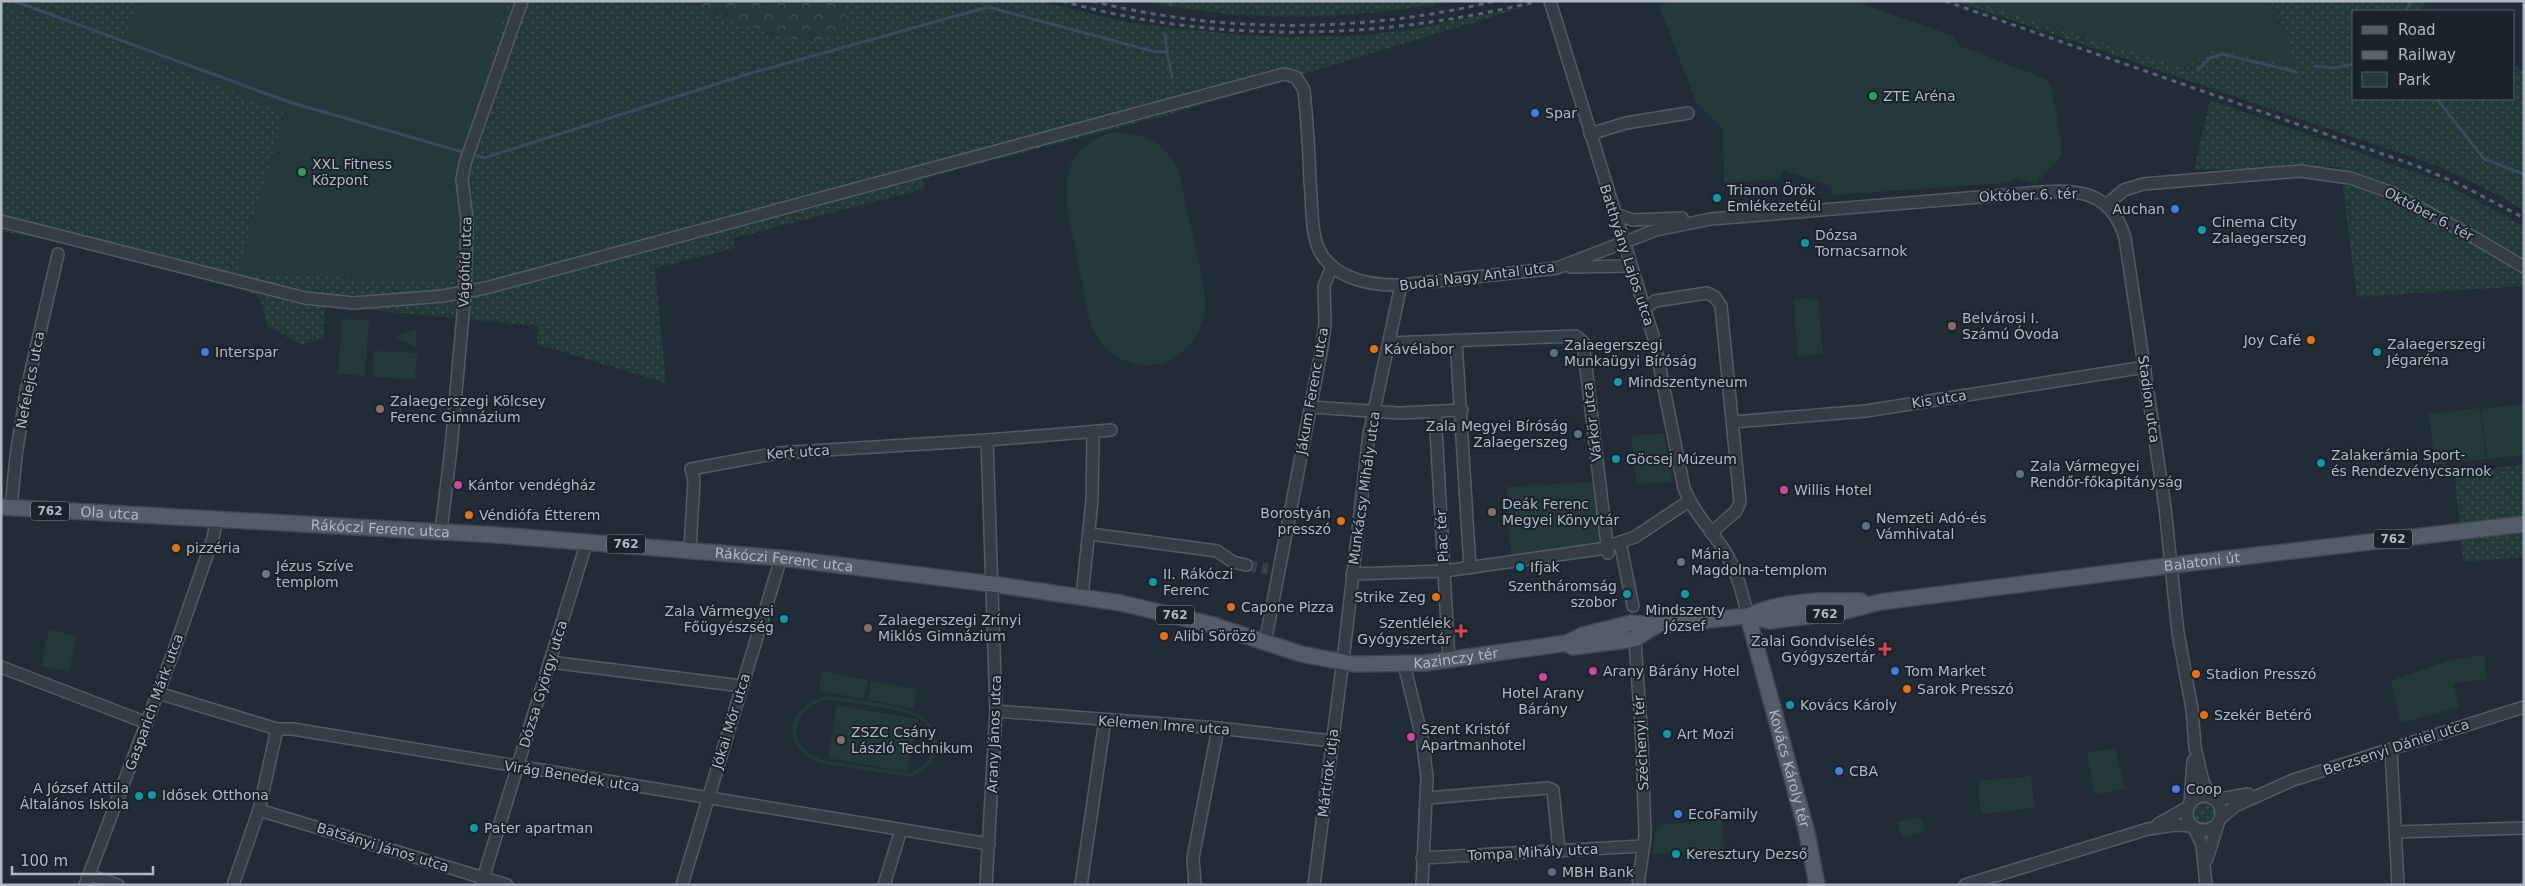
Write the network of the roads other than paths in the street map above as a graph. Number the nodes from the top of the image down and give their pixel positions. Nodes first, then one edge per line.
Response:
1 (522, 1) edge
2 (1550, 1) edge
3 (1688, 113) dead end
4 (1590, 134) junction
5 (2106, 205) junction
6 (1613, 213) junction
7 (1711, 219) junction
8 (1, 221) edge
9 (1624, 243) junction
10 (58, 254) dead end
11 (1332, 266) junction
12 (1631, 266) junction
13 (2524, 267) edge
14 (1557, 268) junction
15 (1401, 285) junction
16 (465, 292) junction
17 (1645, 308) junction
18 (1456, 340) junction
19 (1389, 343) junction
20 (2145, 368) junction
21 (1310, 407) junction
22 (1462, 410) junction
23 (1374, 412) junction
24 (1435, 412) junction
25 (1733, 422) junction
26 (1111, 430) dead end
27 (1093, 432) junction
28 (987, 440) junction
29 (1689, 501) junction
30 (6, 508) edge
31 (217, 518) junction
32 (2524, 524) edge
33 (441, 531) junction
34 (1711, 533) junction
35 (1090, 534) junction
36 (587, 541) junction
37 (1620, 542) junction
38 (690, 549) junction
39 (1607, 550) junction
40 (780, 558) junction
41 (1246, 564) tunnel mouth
42 (2172, 565) junction
43 (1470, 568) junction
44 (1444, 571) junction
45 (1352, 574) junction
46 (992, 584) junction
47 (1082, 597) junction
48 (1880, 602) junction
49 (1633, 606) dead end
50 (1748, 616) junction
51 (1770, 621) junction
52 (1657, 625) junction
53 (1635, 639) junction
54 (1265, 643) junction
55 (1567, 644) junction
56 (1758, 651) junction
57 (1449, 660) junction
58 (550, 662) junction
59 (1343, 662) junction
60 (1404, 664) junction
61 (1, 667) edge
62 (742, 686) junction
63 (158, 693) junction
64 (2524, 707) edge
65 (996, 711) junction
66 (1105, 720) junction
67 (147, 723) junction
68 (1218, 728) junction
69 (277, 729) junction
70 (1332, 740) junction
71 (2195, 747) junction
72 (2391, 749) junction
73 (518, 767) junction
74 (2269, 789) junction
75 (1428, 798) junction
76 (708, 799) junction
77 (2214, 799) junction
78 (2189, 805) junction
79 (259, 810) junction
80 (2219, 821) junction
81 (2193, 827) junction
82 (2524, 828) edge
83 (2148, 829) junction
84 (901, 830) junction
85 (2396, 832) junction
86 (989, 844) junction
87 (1644, 846) junction
88 (1559, 851) junction
89 (1422, 858) junction
90 (2206, 868) junction
91 (87, 880) edge
92 (482, 881) edge
93 (118, 885) edge
94 (233, 885) edge
95 (507, 885) edge
96 (682, 885) edge
97 (884, 885) edge
98 (986, 885) edge
99 (1081, 885) edge
100 (1195, 885) edge
101 (1314, 885) edge
102 (1422, 885) edge
103 (1638, 885) edge
104 (1817, 885) edge
105 (1965, 885) edge
106 (2206, 885) edge
107 (2398, 885) edge

1 - 16 street, Vágóhíd utca
2 - 4 street, Batthyány Lajos utca
3 - 4 street
4 - 6 street, Batthyány Lajos utca
5 - 7 street, Október 6. tér
5 - 13 street, Október 6. tér
5 - 20 street, Stadion utca
6 - 7 street
6 - 9 street, Batthyány Lajos utca
7 - 9 street, Október 6. tér
8 - 16 street
9 - 12 street, Batthyány Lajos utca
9 - 14 street, Budai Nagy Antal utca
10 - 30 street, Nefelejcs utca
11 - 15 street, Budai Nagy Antal utca
11 - 16 street
11 - 21 street, Jákum Ferenc utca
12 - 14 street
12 - 17 street, Batthyány Lajos utca
14 - 15 street, Budai Nagy Antal utca
15 - 19 street, Munkácsy Mihály utca
16 - 33 street, Vágóhíd utca
17 - 25 street
17 - 29 street, Batthyány Lajos utca
18 - 19 street, Várkör utca
18 - 22 street, Piac tér
18 - 39 street, Várkör utca
19 - 23 street, Munkácsy Mihály utca
20 - 25 street, Kis utca
20 - 42 street, Stadion utca
21 - 23 street
21 - 54 street, Jákum Ferenc utca
22 - 24 street
22 - 43 street, Piac tér
23 - 24 street
23 - 45 street, Munkácsy Mihály utca
24 - 44 street, Piac tér
25 - 34 street
26 - 27 street, Kert utca
27 - 28 street, Kert utca
27 - 35 street
28 - 38 street, Kert utca
28 - 46 street
29 - 34 street, Batthyány Lajos utca
29 - 37 street
30 - 31 main road, Ola utca / 762
31 - 33 main road, Rákóczi Ferenc utca / 762
31 - 63 street, Gasparich Márk utca
32 - 42 main road, Balatoni út / 762
33 - 36 main road, Rákóczi Ferenc utca / 762
34 - 50 street, Batthyány Lajos utca
35 - 41 street
35 - 47 street
36 - 38 main road, Rákóczi Ferenc utca / 762
36 - 58 street, Dózsa György utca
37 - 39 street
37 - 49 street
38 - 40 main road, Rákóczi Ferenc utca / 762
39 - 43 street
40 - 46 main road, Rákóczi Ferenc utca / 762
40 - 62 street, Jókai Mór utca
42 - 48 main road, Balatoni út / 762
42 - 71 street, Stadion utca
43 - 44 street
44 - 45 street
44 - 57 street, Piac tér
45 - 59 street, Munkácsy Mihály utca
46 - 47 main road, Rákóczi Ferenc utca / 762
46 - 65 street, Arany János utca
47 - 54 main road, Rákóczi Ferenc utca / 762
48 - 50 main road, Balatoni út / 762
48 - 51 main road, Balatoni út / 762
50 - 51 main road, Balatoni út / 762
50 - 52 main road, Kazinczy tér / 762
50 - 56 main road, Kovács Károly tér
51 - 56 main road
52 - 53 main road, Kazinczy tér
52 - 55 main road, Kazinczy tér / 762
53 - 55 main road, Kazinczy tér / 762
53 - 87 street, Széchenyi tér
54 - 59 main road, Rákóczi Ferenc utca / 762
55 - 57 main road, Kazinczy tér / 762
56 - 104 main road, Kovács Károly tér
57 - 60 main road, Kazinczy tér / 762
58 - 62 street
58 - 73 street, Dózsa György utca
59 - 60 main road, Kazinczy tér / 762
59 - 70 street, Mártírok útja
60 - 75 street
61 - 67 street
62 - 76 street, Jókai Mór utca
63 - 67 street, Gasparich Márk utca
63 - 69 street, Virág Benedek utca
64 - 72 street, Berzsenyi Dániel utca
65 - 66 street, Kelemen Imre utca
65 - 86 street, Arany János utca
66 - 68 street, Kelemen Imre utca
66 - 99 street
67 - 91 street, Gasparich Márk utca
68 - 70 street, Kelemen Imre utca
68 - 100 street
69 - 73 street, Virág Benedek utca
69 - 79 street
70 - 101 street, Mártírok útja
71 - 77 street, Stadion utca
71 - 78 street, Stadion utca
72 - 74 street, Berzsenyi Dániel utca
72 - 85 street
73 - 76 street, Virág Benedek utca
73 - 92 street, Dózsa György utca
74 - 77 street, Berzsenyi Dániel utca
74 - 80 street, Berzsenyi Dániel utca
75 - 88 street
75 - 89 street
76 - 84 street, Virág Benedek utca
76 - 96 street, Jókai Mór utca
77 - 78 street
77 - 80 street
78 - 81 street
78 - 83 street
79 - 92 street, Batsányi János utca
79 - 94 street
80 - 81 street
80 - 90 street
81 - 83 street
81 - 90 street
82 - 85 street
83 - 105 street
84 - 86 street, Virág Benedek utca
84 - 97 street
85 - 107 street
86 - 98 street, Arany János utca
87 - 88 street, Tompa Mihály utca
87 - 103 street, Széchenyi tér
88 - 89 street, Tompa Mihály utca
89 - 102 street
90 - 106 street
91 - 93 street
92 - 95 street, Batsányi János utca

